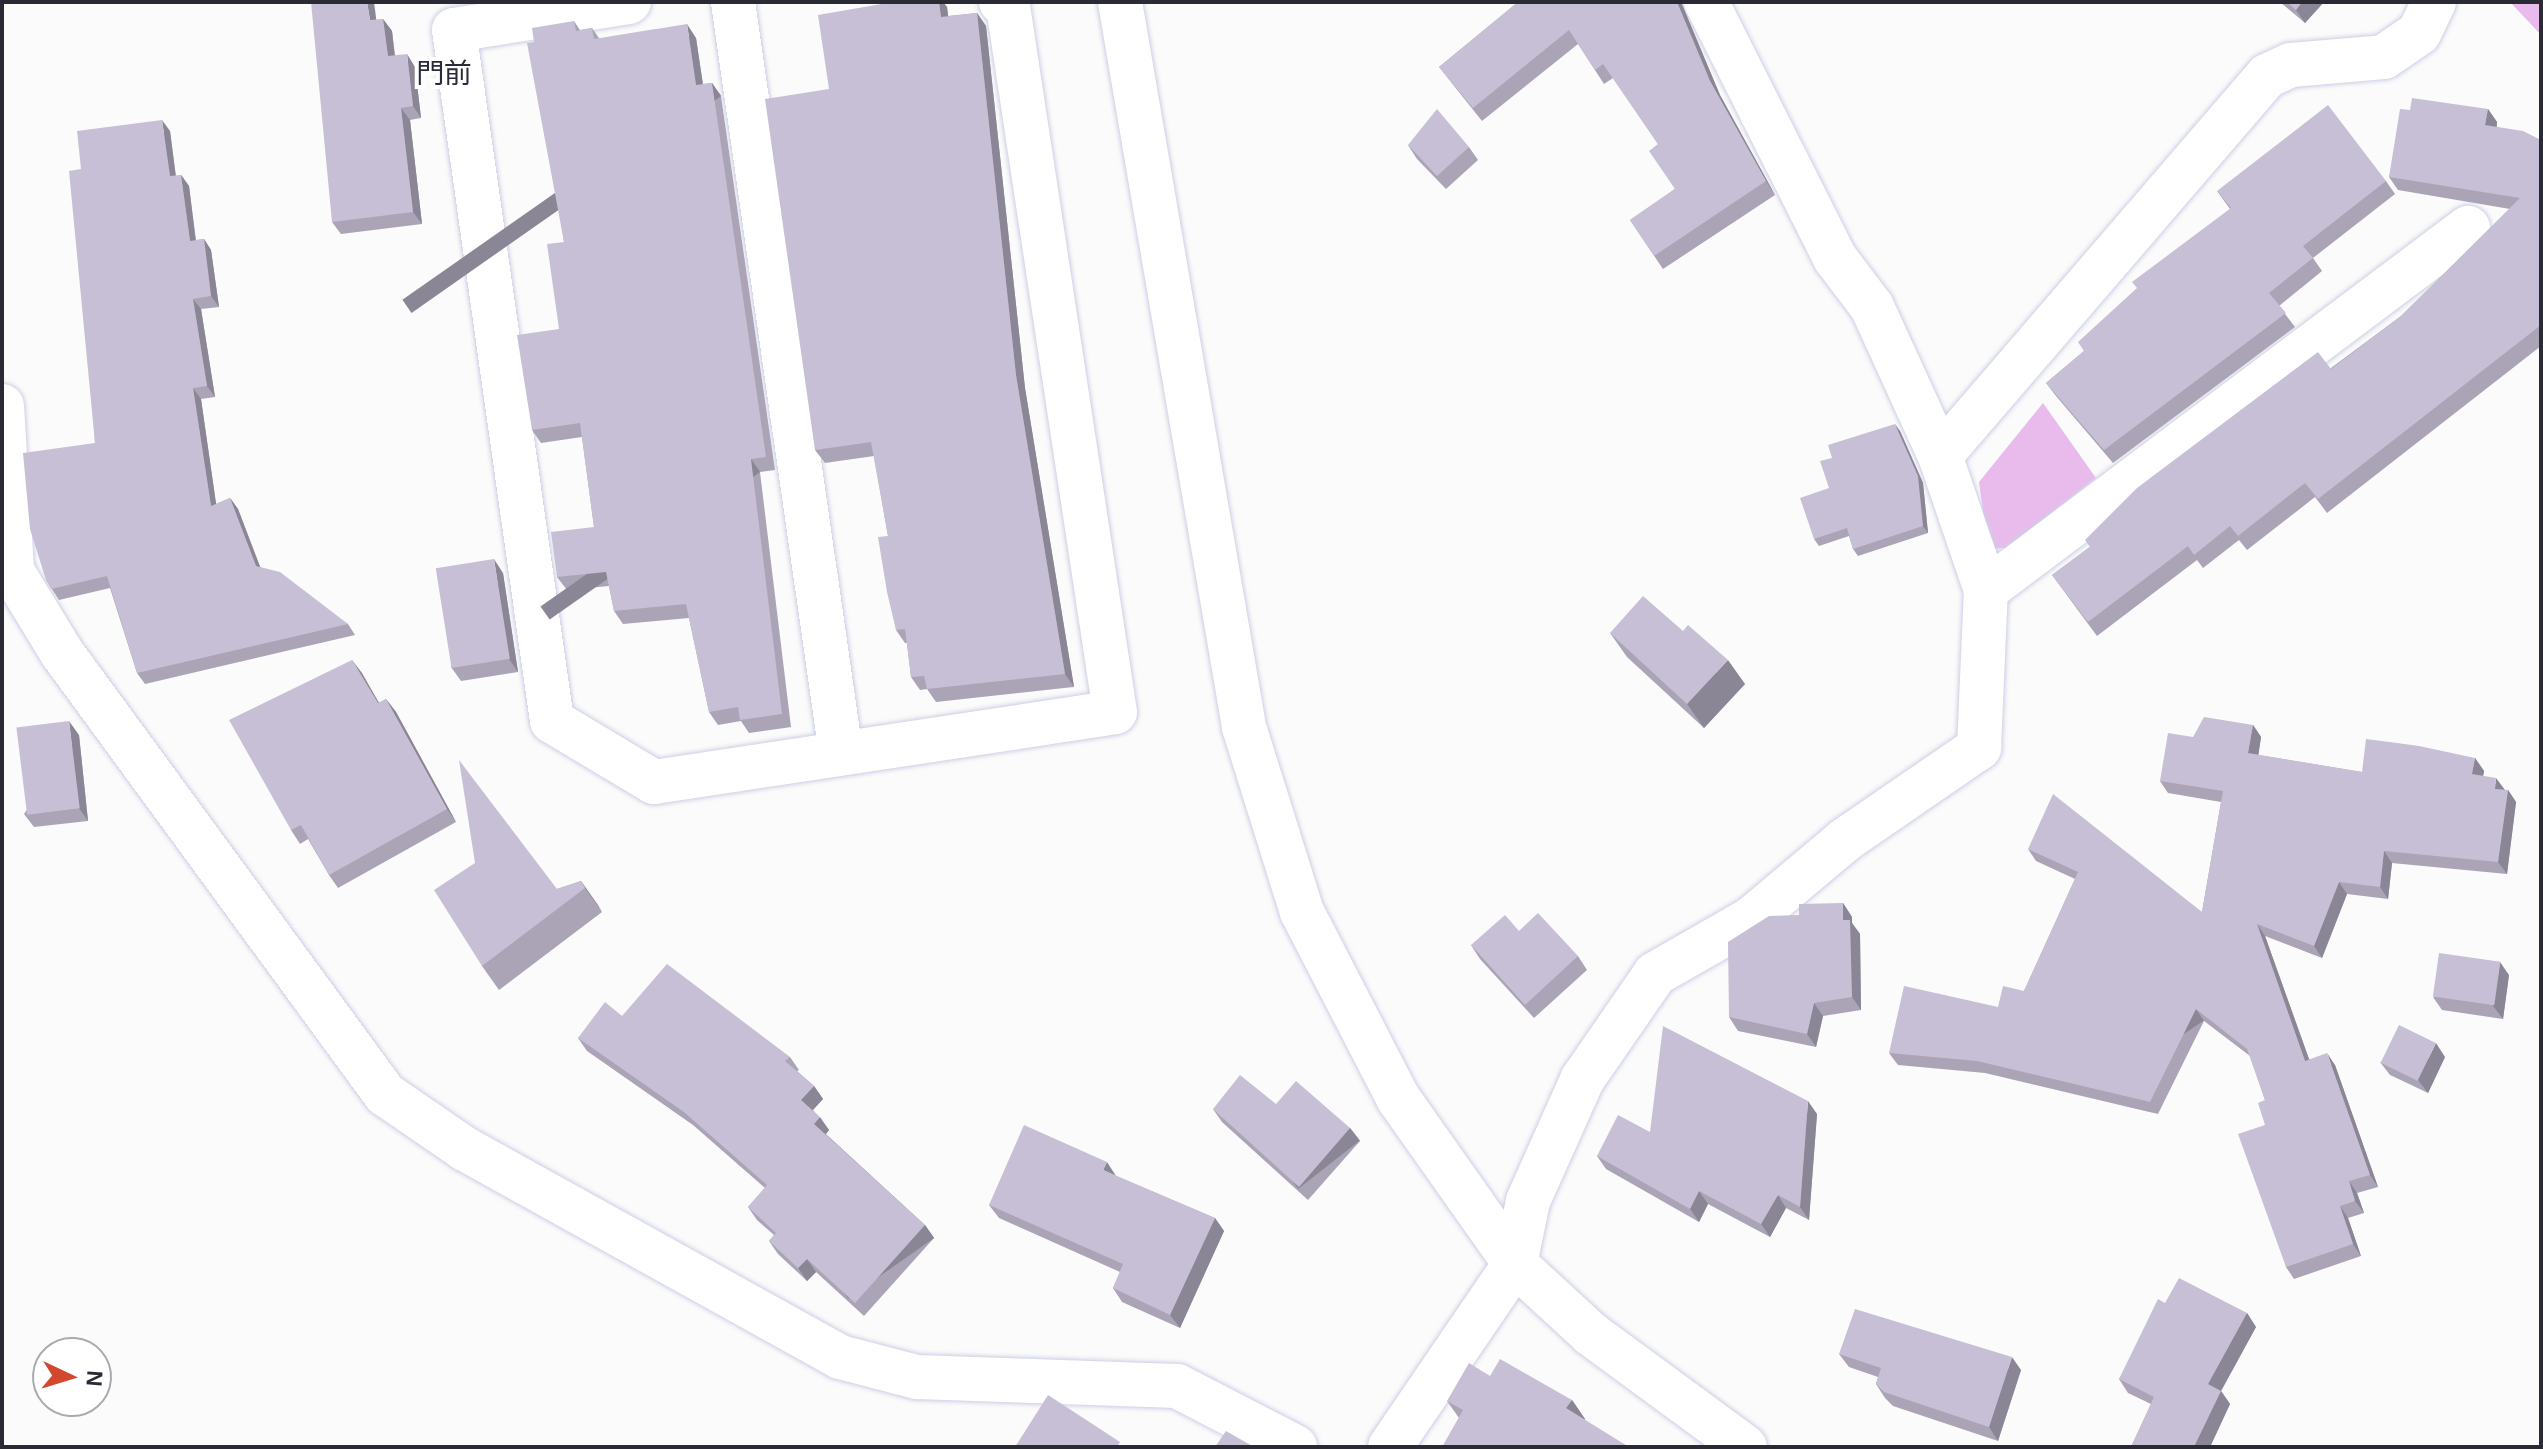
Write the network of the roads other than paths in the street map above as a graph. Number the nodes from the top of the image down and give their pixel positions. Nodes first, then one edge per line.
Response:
1 (629, 2) edge
2 (733, 2) edge
3 (1001, 2) edge
4 (1120, 2) edge
5 (1706, 2) edge
6 (2434, 2) edge
7 (2468, 228) dead end
8 (2, 406) edge
9 (1940, 456) junction
10 (1986, 590) junction
11 (841, 753) junction
12 (1515, 1264) junction
13 (1295, 1447) edge
14 (1390, 1447) edge
15 (1745, 1447) edge

1 - 11 street
2 - 11 street
3 - 11 street
4 - 12 street
5 - 9 street
6 - 9 street
7 - 10 street
8 - 13 street
9 - 10 street
10 - 12 street
12 - 14 street
12 - 15 street

